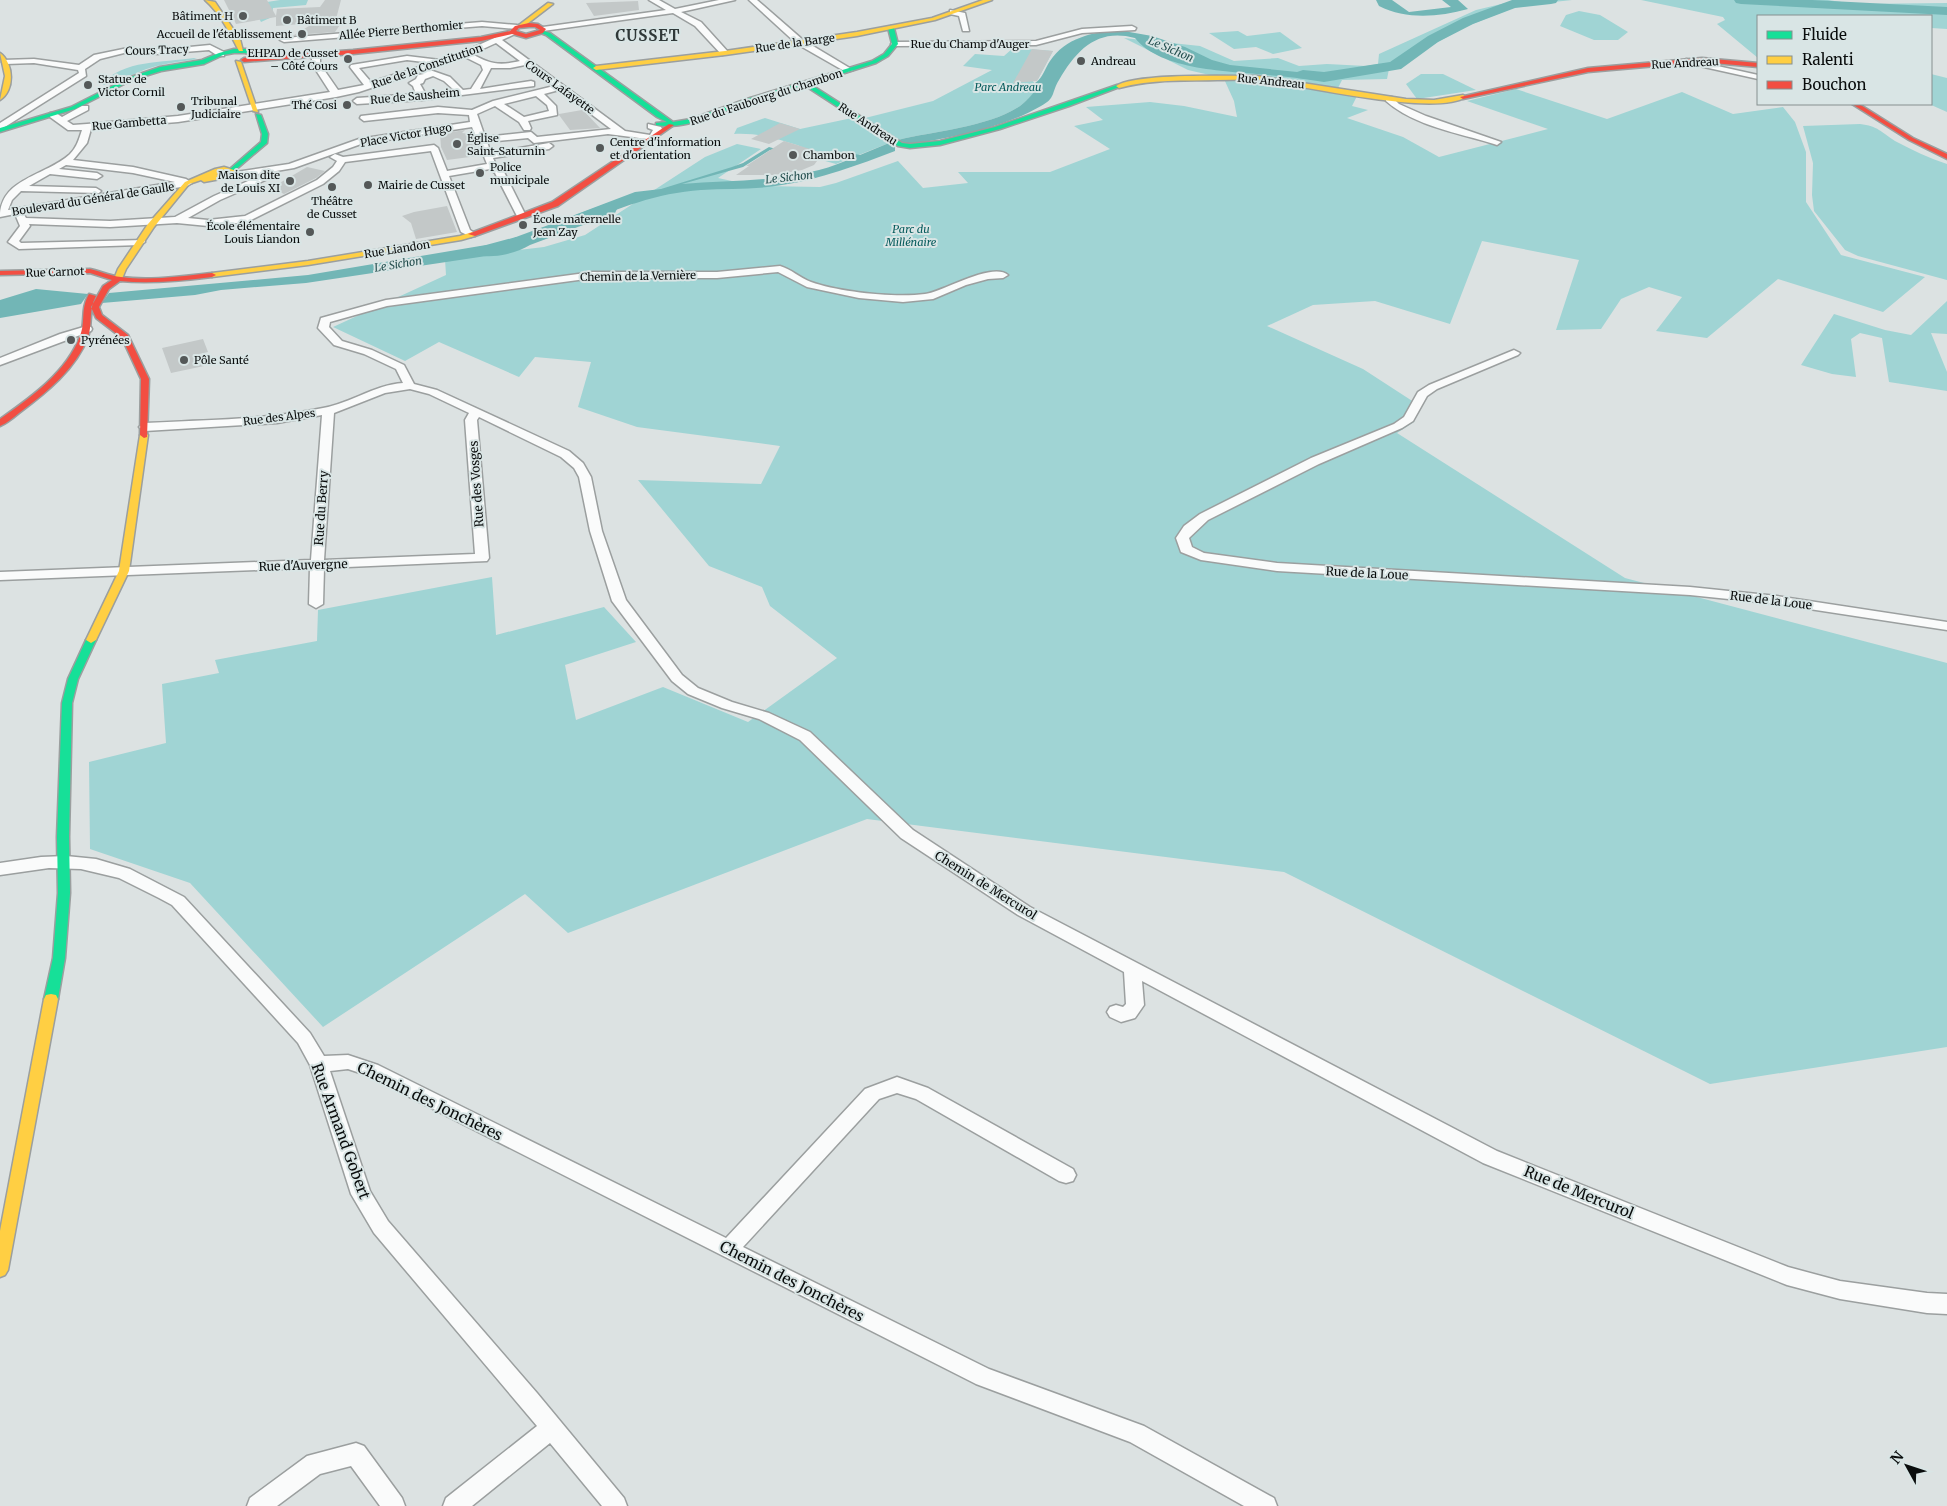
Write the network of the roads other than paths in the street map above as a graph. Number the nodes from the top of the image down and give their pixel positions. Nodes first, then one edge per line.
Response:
1 (208, 0) edge
2 (653, 0) edge
3 (731, 0) edge
4 (753, 0) edge
5 (989, 0) edge
6 (553, 2) edge
7 (674, 11) junction
8 (953, 12) junction
9 (448, 26) junction
10 (891, 28) junction
11 (1132, 28) dead end
12 (966, 29) dead end
13 (526, 31) junction
14 (284, 40) dead end
15 (497, 40) junction
16 (449, 42) junction
17 (800, 42) junction
18 (895, 44) junction
19 (725, 53) junction
20 (316, 54) junction
21 (466, 54) junction
22 (244, 56) junction
23 (219, 58) junction
24 (3, 59) edge
25 (1689, 61) junction
26 (439, 62) junction
27 (529, 64) junction
28 (1757, 65) edge
29 (486, 66) junction
30 (81, 68) junction
31 (596, 68) junction
32 (419, 69) junction
33 (849, 70) junction
34 (432, 74) junction
35 (1757, 77) edge
36 (515, 79) junction
37 (550, 79) junction
38 (806, 84) junction
39 (369, 85) junction
40 (560, 87) junction
41 (356, 90) junction
42 (474, 91) junction
43 (460, 92) junction
44 (536, 92) junction
45 (336, 94) junction
46 (422, 97) junction
47 (0, 98) edge
48 (411, 98) junction
49 (1389, 99) junction
50 (357, 101) junction
51 (496, 103) junction
52 (1857, 105) edge
53 (486, 106) junction
54 (256, 111) junction
55 (408, 112) junction
56 (473, 113) junction
57 (57, 118) junction
58 (364, 118) junction
59 (524, 120) junction
60 (656, 122) junction
61 (552, 123) dead end
62 (475, 124) junction
63 (671, 125) junction
64 (87, 127) junction
65 (0, 131) edge
66 (529, 132) junction
67 (622, 133) junction
68 (652, 138) junction
69 (482, 140) junction
70 (367, 141) junction
71 (1497, 142) dead end
72 (327, 154) junction
73 (488, 156) junction
74 (1947, 157) edge
75 (342, 160) junction
76 (66, 162) junction
77 (492, 166) junction
78 (275, 169) junction
79 (50, 171) junction
80 (226, 172) junction
81 (444, 174) junction
82 (97, 176) dead end
83 (187, 183) junction
84 (16, 188) junction
85 (101, 197) junction
86 (76, 202) junction
87 (18, 211) junction
88 (0, 214) edge
89 (521, 216) junction
90 (177, 220) junction
91 (22, 221) junction
92 (156, 221) junction
93 (52, 222) junction
94 (79, 223) junction
95 (471, 234) junction
96 (140, 242) junction
97 (42, 246) junction
98 (0, 273) edge
99 (1003, 275) dead end
100 (110, 280) junction
101 (90, 307) junction
102 (87, 329) junction
103 (117, 331) junction
104 (1514, 353) dead end
105 (0, 362) edge
106 (410, 386) junction
107 (328, 411) junction
108 (476, 412) junction
109 (0, 423) edge
110 (145, 427) junction
111 (482, 558) joint
112 (316, 565) junction
113 (124, 571) junction
114 (0, 576) edge
115 (316, 604) dead end
116 (1947, 626) edge
117 (64, 862) junction
118 (0, 869) edge
119 (1132, 968) junction
120 (1116, 1012) dead end
121 (1232, 1021) joint
122 (319, 1064) junction
123 (1066, 1175) dead end
124 (728, 1249) junction
125 (0, 1270) edge
126 (1947, 1304) edge
127 (552, 1428) junction
128 (258, 1506) edge
129 (394, 1506) edge
130 (454, 1506) edge
131 (616, 1506) edge
132 (1266, 1506) edge

1 - 22 main road
2 - 7 street
3 - 7 street, Allée Pierre Berthomier
4 - 17 street
5 - 8 main road, Rue de la Barge
6 - 13 main road
7 - 13 street, Allée Pierre Berthomier
7 - 19 street
8 - 10 main road, Rue de la Barge
8 - 12 street
9 - 13 street, Allée Pierre Berthomier
9 - 14 street, Allée Pierre Berthomier
9 - 16 street
10 - 17 main road, Rue de la Barge
10 - 18 main road
11 - 18 street, Rue du Champ d'Auger
13 - 15 main road
13 - 16 main road
13 - 31 main road
15 - 16 main road
15 - 21 street, Rue de la Constitution
15 - 27 street, Cours Lafayette
16 - 20 main road
17 - 19 main road, Rue de la Barge
17 - 33 street
18 - 33 main road, Rue du Faubourg du Chambon
19 - 31 main road, Rue de la Barge
20 - 22 main road
20 - 45 street
21 - 26 street, Rue de la Constitution
21 - 29 street
22 - 23 main road
22 - 54 main road
23 - 30 street, Cours Tracy
23 - 57 main road, Cours Tracy
23 - 57 main road, Cours Tracy
24 - 30 street
24 - 47 main road
25 - 28 main road, Rue Andreau
25 - 35 street
25 - 49 main road, Rue Andreau
26 - 32 street, Rue de la Constitution
26 - 39 street
27 - 29 street
27 - 36 street
27 - 37 street, Cours Lafayette
29 - 42 street
30 - 65 street, Cours Tracy
31 - 60 main road
32 - 34 street
32 - 39 street, Rue de la Constitution
33 - 38 main road, Rue du Faubourg du Chambon
34 - 43 street
34 - 46 street
36 - 37 street
36 - 42 street, Rue de Sausheim
37 - 40 street, Cours Lafayette
38 - 49 main road, Rue Andreau
38 - 63 main road, Rue du Faubourg du Chambon
39 - 41 street, Rue de la Constitution
40 - 44 street
40 - 67 street, Cours Lafayette
41 - 45 street, Rue Gambetta
41 - 50 street
42 - 43 street, Rue de Sausheim
42 - 53 street
43 - 46 street, Rue de Sausheim
44 - 51 street
44 - 59 street
45 - 54 street, Rue Gambetta
46 - 48 street, Rue de Sausheim
48 - 50 street, Rue de Sausheim
48 - 55 street
49 - 71 street
50 - 58 street
51 - 53 street
51 - 59 street
52 - 74 main road
53 - 56 street
54 - 64 street, Rue Gambetta
54 - 80 main road
55 - 56 street
55 - 58 street
56 - 62 street
57 - 64 street, Rue Gambetta
57 - 65 main road, Cours Tracy
58 - 70 street
59 - 66 street
60 - 63 main road
60 - 67 street
60 - 68 street
61 - 66 street
62 - 69 street
62 - 70 street, Place Victor Hugo
63 - 68 main road, Rue Liandon
64 - 76 street
66 - 67 street
66 - 69 street
67 - 68 street
67 - 73 street
68 - 89 main road, Rue Liandon
69 - 73 street
70 - 72 street, Place Victor Hugo
72 - 75 street, Place Victor Hugo
72 - 78 street, Boulevard du Général de Gaulle
73 - 77 street
75 - 81 street, Place Victor Hugo
75 - 90 street
76 - 79 street
76 - 83 street
77 - 81 street
77 - 89 street
78 - 80 street, Boulevard du Général de Gaulle
78 - 90 street
79 - 82 street
79 - 84 street
80 - 83 main road, Boulevard du Général de Gaulle
81 - 95 street
83 - 85 street, Boulevard du Général de Gaulle
83 - 92 main road
84 - 85 street
84 - 88 street
85 - 86 street, Boulevard du Général de Gaulle
86 - 87 street, Boulevard du Général de Gaulle
86 - 93 street
87 - 88 street, Boulevard du Général de Gaulle
87 - 91 street
89 - 95 main road, Rue Liandon
90 - 92 street
91 - 93 street
91 - 97 street
92 - 94 street
92 - 96 main road
93 - 94 street
94 - 97 street
95 - 100 main road, Rue Liandon
96 - 97 street
96 - 100 main road
98 - 100 main road, Rue Carnot
99 - 106 street, Chemin de la Vernière
100 - 101 main road
101 - 102 main road
101 - 103 main road
102 - 103 main road
102 - 105 street
102 - 109 main road
103 - 110 main road
104 - 116 street, Rue de la Loue
106 - 107 street, Rue des Alpes
106 - 108 street, Chemin de Mercurol
107 - 110 street, Rue des Alpes
107 - 112 street, Rue du Berry
108 - 111 street, Rue des Vosges
108 - 119 street, Chemin de Mercurol
110 - 113 main road
111 - 112 street, Rue d'Auvergne
112 - 113 street, Rue d'Auvergne
112 - 115 street, Rue du Berry
113 - 114 street, Rue d'Auvergne
113 - 117 main road
117 - 118 street, Rue Armand Gobert
117 - 122 street, Rue Armand Gobert
117 - 125 main road
119 - 120 street
119 - 121 street, Chemin de Mercurol
121 - 126 street, Rue de Mercurol
122 - 124 street, Chemin des Jonchères
122 - 127 street, Rue Armand Gobert
123 - 124 street
124 - 132 street, Chemin des Jonchères
127 - 130 street
127 - 131 street, Rue Armand Gobert
128 - 129 street

